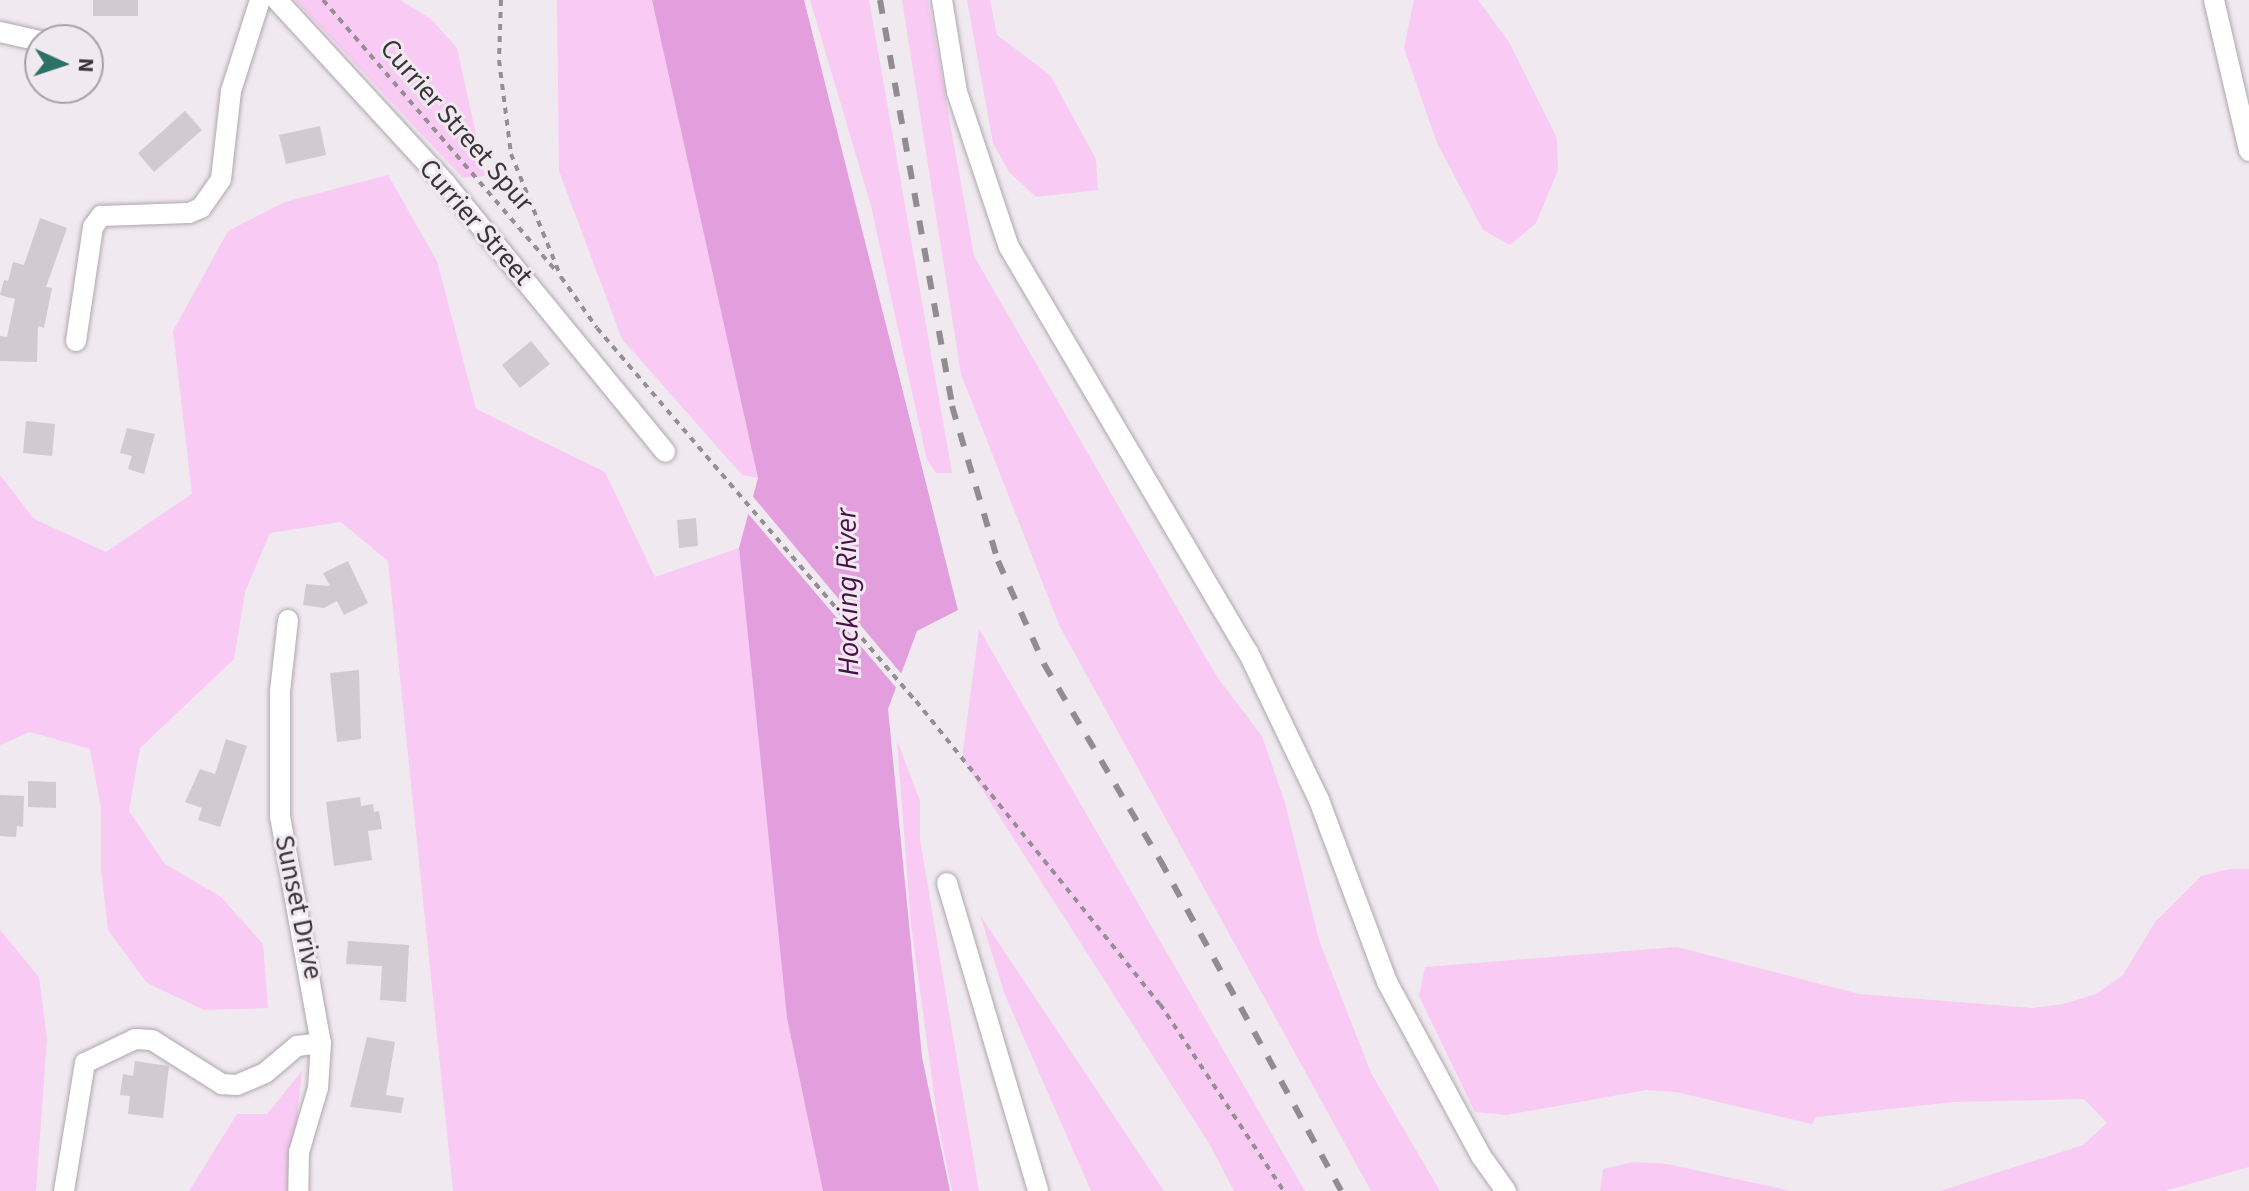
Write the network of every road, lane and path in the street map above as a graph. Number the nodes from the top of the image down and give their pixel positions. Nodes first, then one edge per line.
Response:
1 (260, 0) edge
2 (277, 0) edge
3 (323, 0) edge
4 (501, 0) edge
5 (942, 0) edge
6 (2214, 0) edge
7 (0, 32) edge
8 (24, 37) edge
9 (2249, 151) edge
10 (561, 277) junction
11 (76, 341) dead end
12 (665, 452) dead end
13 (288, 620) dead end
14 (947, 883) dead end
15 (321, 1043) junction
16 (64, 1191) edge
17 (298, 1191) edge
18 (1038, 1191) edge
19 (1284, 1191) edge
20 (1506, 1191) edge

1 - 11 street
2 - 12 street, Currier Street
3 - 10 path, Currier Street Spur
4 - 10 path
5 - 20 street
6 - 9 street
7 - 8 street
10 - 19 path
13 - 15 street, Sunset Drive
14 - 18 street
15 - 16 street
15 - 17 street, Sunset Drive

